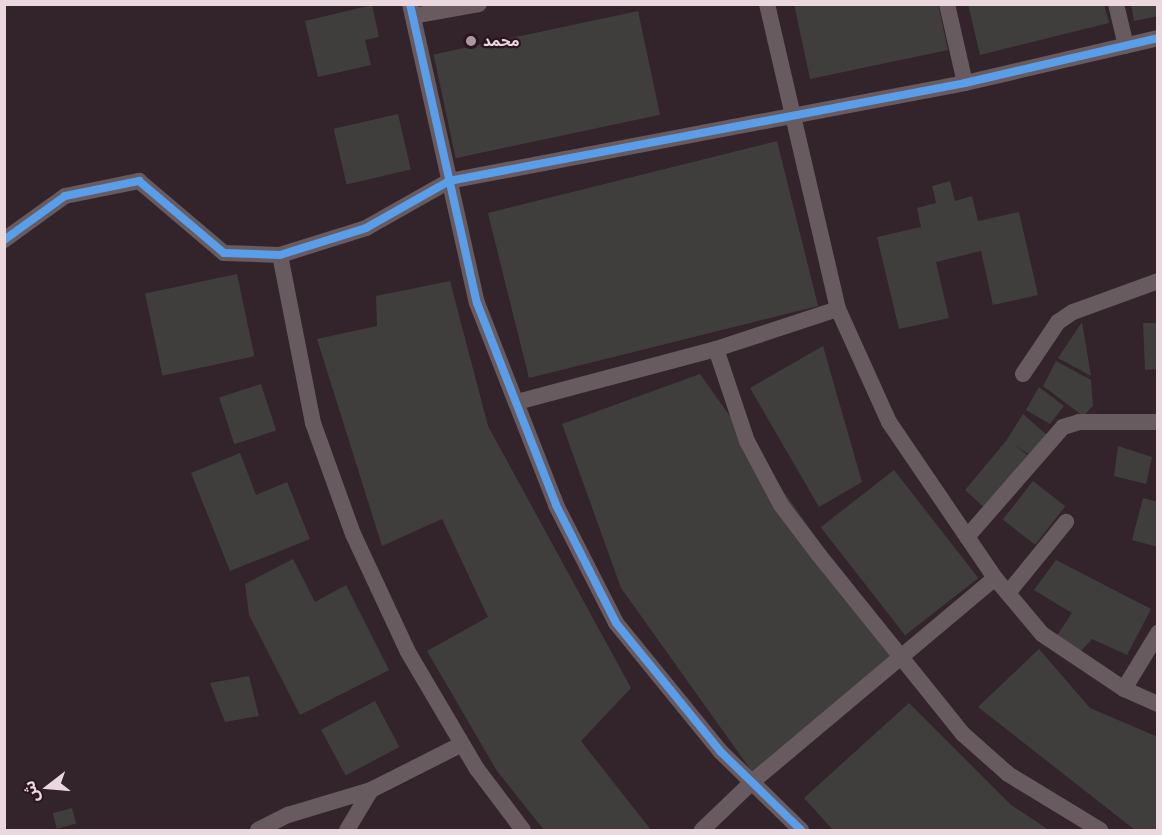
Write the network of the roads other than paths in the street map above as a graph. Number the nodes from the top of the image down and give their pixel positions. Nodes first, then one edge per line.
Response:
1 (479, 4) edge
2 (767, 4) edge
3 (947, 4) edge
4 (1116, 4) edge
5 (412, 10) edge
6 (1158, 38) edge
7 (1126, 46) junction
8 (965, 83) junction
9 (791, 114) junction
10 (449, 181) junction
11 (4, 240) edge
12 (280, 255) junction
13 (1158, 281) edge
14 (838, 309) junction
15 (716, 349) junction
16 (1023, 374) dead end
17 (517, 402) junction
18 (1158, 422) edge
19 (1066, 522) dead end
20 (967, 537) junction
21 (995, 578) junction
22 (1008, 593) junction
23 (1158, 633) edge
24 (902, 658) junction
25 (1124, 689) junction
26 (1158, 704) edge
27 (462, 744) junction
28 (752, 782) junction
29 (371, 790) junction
30 (258, 831) edge
31 (347, 831) edge
32 (523, 831) edge
33 (702, 831) edge
34 (801, 831) edge
35 (1100, 831) edge

1 - 5 street
2 - 9 street
3 - 8 street
4 - 7 street
5 - 10 street
6 - 7 street
7 - 8 street
8 - 9 street
9 - 10 street
9 - 14 street
10 - 12 street
10 - 17 street
11 - 12 street
12 - 27 street
13 - 16 street
14 - 15 street
14 - 20 street
15 - 17 street
15 - 24 street
17 - 28 street
18 - 20 street
19 - 22 street
20 - 21 street
21 - 22 street
21 - 24 street
22 - 25 street
23 - 25 street
24 - 28 street
24 - 35 street
25 - 26 street
27 - 29 street
27 - 32 street
28 - 33 street
28 - 34 street
29 - 30 street
29 - 31 street

